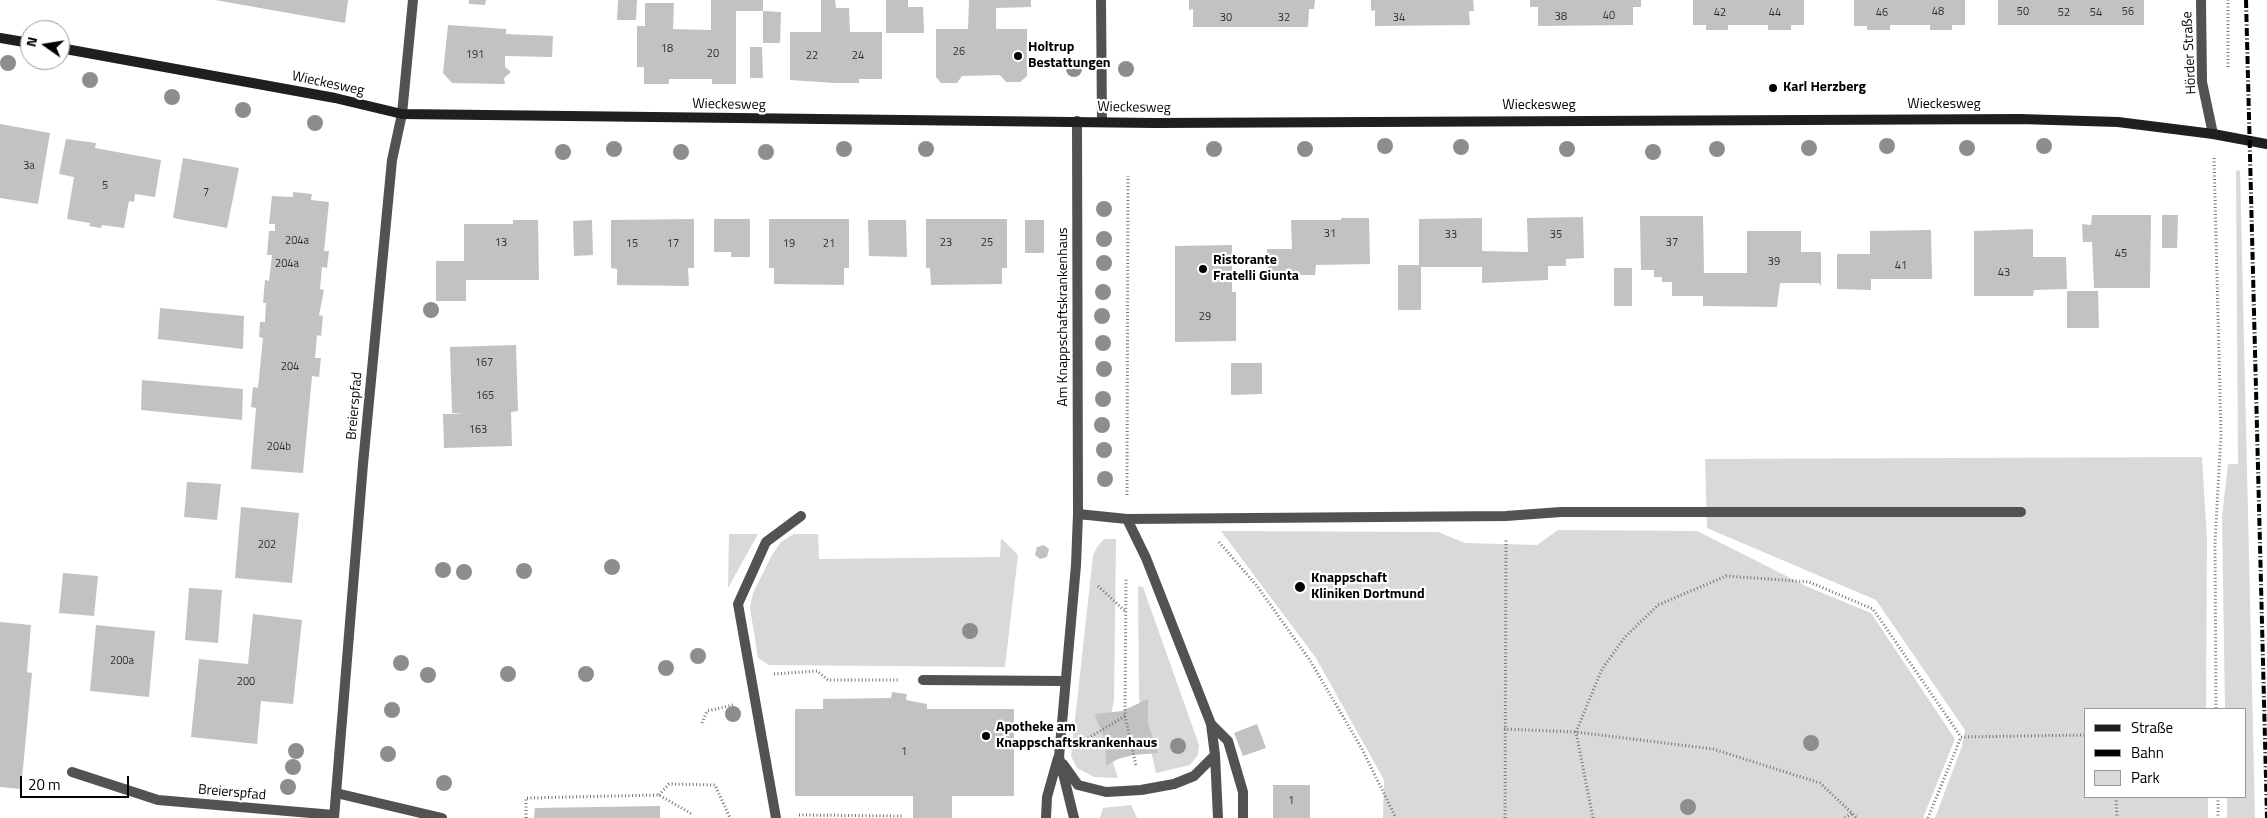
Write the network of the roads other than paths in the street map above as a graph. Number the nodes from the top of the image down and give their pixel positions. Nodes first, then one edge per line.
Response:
1 (413, 0) edge
2 (1101, 0) edge
3 (2201, 0) edge
4 (0, 38) edge
5 (20, 41) edge
6 (70, 50) edge
7 (402, 114) junction
8 (1077, 121) junction
9 (1102, 122) junction
10 (2213, 134) junction
11 (2267, 144) edge
12 (2021, 512) dead end
13 (1078, 514) junction
14 (801, 516) dead end
15 (1127, 519) junction
16 (923, 680) road end
17 (1064, 681) junction
18 (1211, 724) junction
19 (1215, 755) junction
20 (1059, 757) junction
21 (72, 772) dead end
22 (336, 794) junction
23 (334, 817) edge
24 (776, 817) edge
25 (442, 818) edge
26 (1046, 818) edge
27 (1074, 818) edge
28 (1218, 818) edge
29 (1243, 818) edge

1 - 7 street, Breierspfad
2 - 9 street
3 - 10 street, Hörder Straße
4 - 5 street
6 - 7 street, Wieckesweg
7 - 8 street, Wieckesweg
7 - 22 street, Breierspfad
8 - 9 street, Wieckesweg
8 - 13 street, Am Knappschaftskrankenhaus
9 - 10 street, Wieckesweg
10 - 11 street, Wieckesweg
12 - 15 street
13 - 15 street
13 - 17 street, Am Knappschaftskrankenhaus
14 - 24 street
15 - 18 street
16 - 17 street
17 - 20 street, Am Knappschaftskrankenhaus
18 - 19 street
18 - 29 street
19 - 20 street
19 - 28 street
20 - 26 street
20 - 27 street, Am Knappschaftskrankenhaus
21 - 23 street, Breierspfad
22 - 23 street, Breierspfad
22 - 25 street

